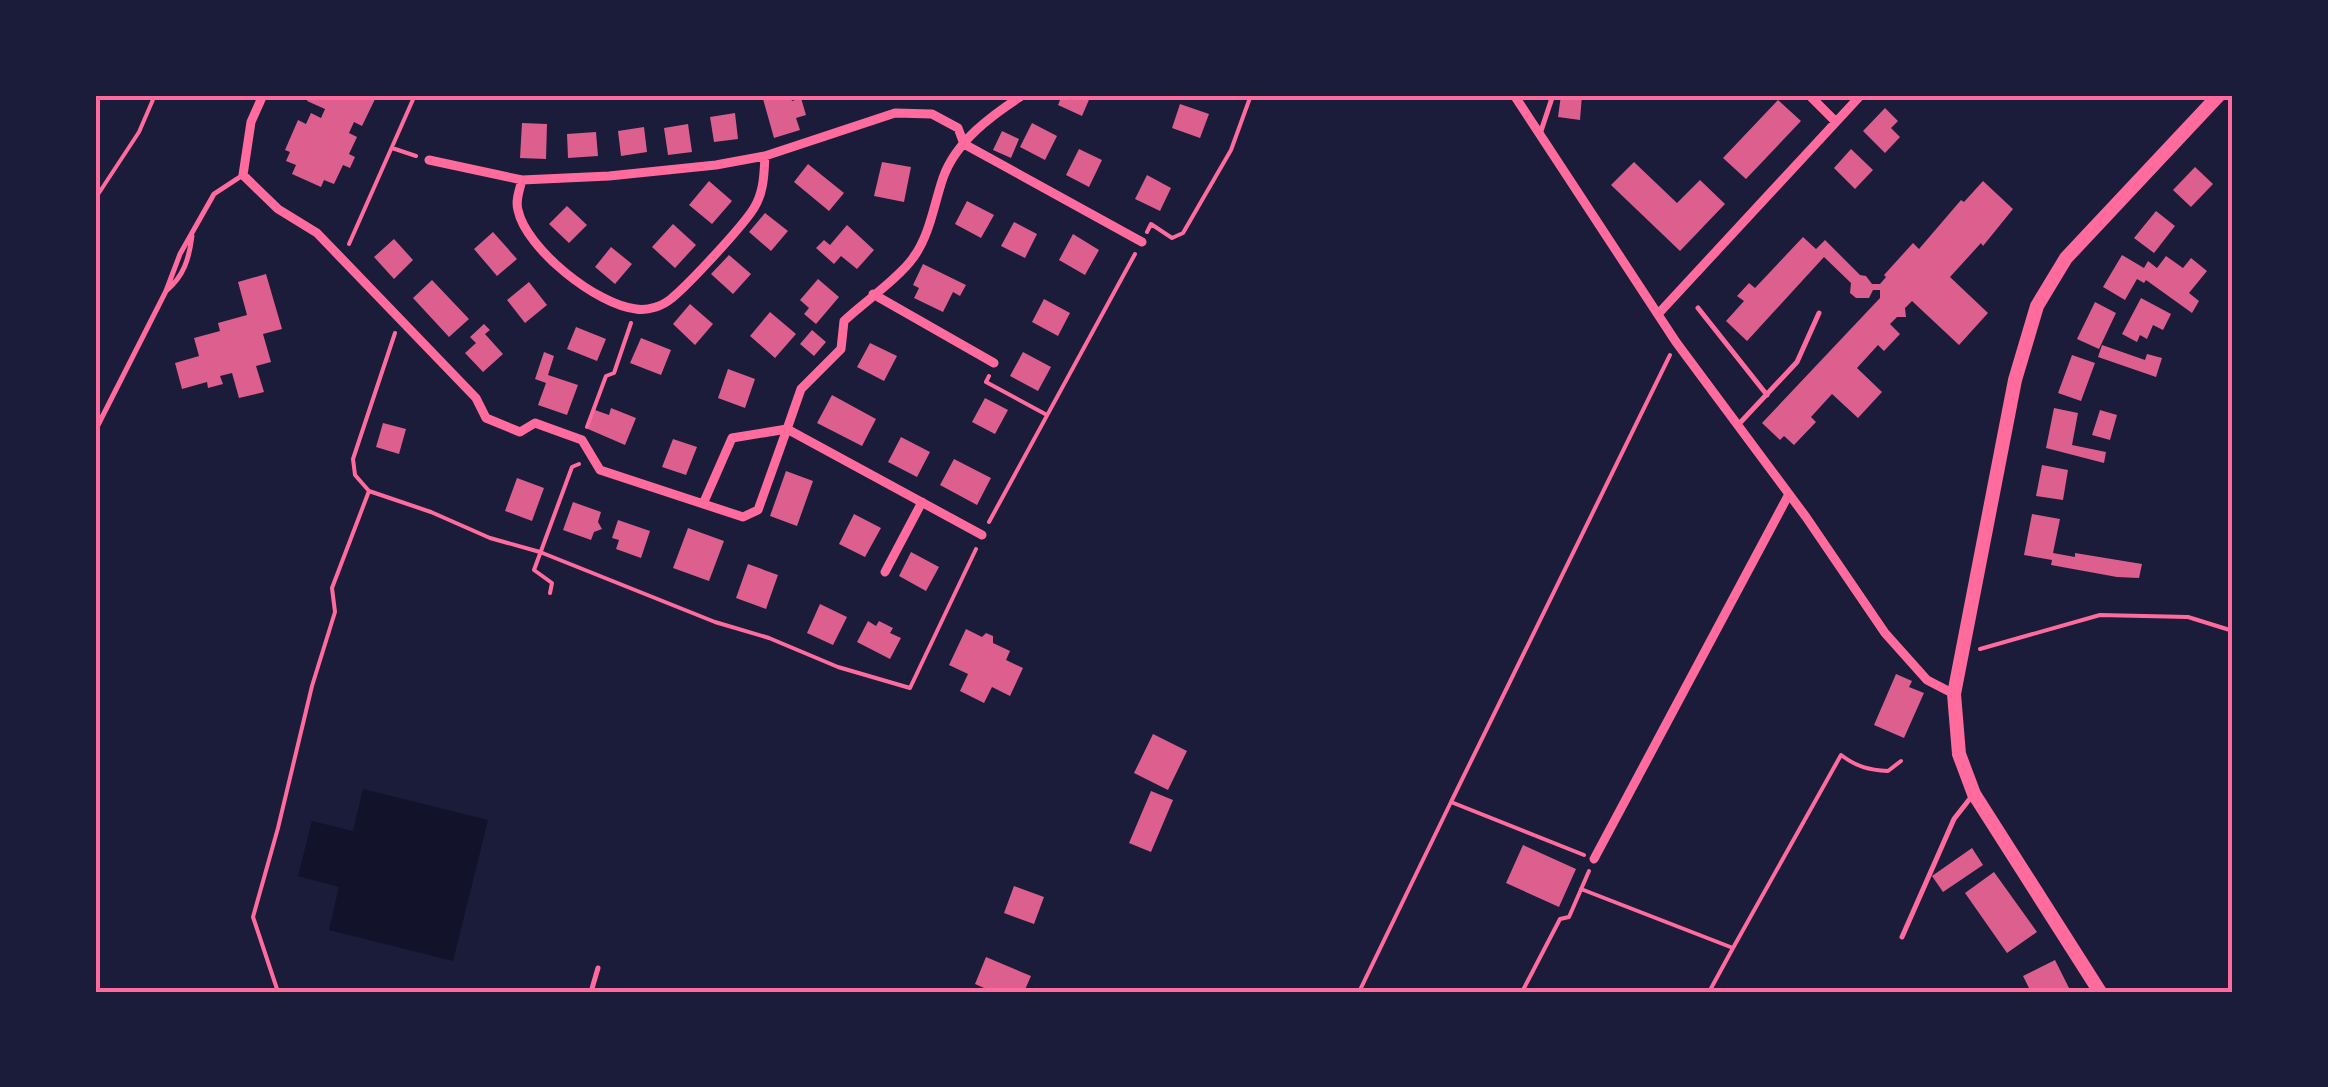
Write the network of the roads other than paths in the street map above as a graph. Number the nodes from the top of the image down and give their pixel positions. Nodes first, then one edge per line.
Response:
1 (263, 95) edge
2 (1023, 95) edge
3 (1514, 95) edge
4 (1552, 95) edge
5 (1809, 95) edge
6 (1862, 95) edge
7 (2218, 95) edge
8 (1836, 122) junction
9 (1540, 134) junction
10 (964, 144) junction
11 (765, 156) junction
12 (429, 160) road end
13 (244, 174) junction
14 (522, 180) junction
15 (1142, 242) road end
16 (873, 294) junction
17 (1698, 308) dead end
18 (1659, 313) junction
19 (1819, 313) dead end
20 (994, 364) road end
21 (1767, 395) junction
22 (1738, 425) junction
23 (787, 430) junction
24 (95, 431) edge
25 (1789, 494) junction
26 (922, 502) junction
27 (703, 504) junction
28 (982, 535) road end
29 (885, 572) dead end
30 (1954, 694) junction
31 (1974, 794) junction
32 (1594, 859) road end
33 (1902, 938) dead end
34 (598, 968) dead end
35 (591, 992) edge
36 (2100, 992) edge

1 - 13 street
2 - 10 street
3 - 9 street
4 - 9 lane
5 - 8 street
6 - 8 street
7 - 30 main road
8 - 18 street
9 - 18 street
10 - 11 street
10 - 15 street
10 - 16 street
11 - 14 street
11 - 14 street
12 - 14 street
13 - 24 lane
13 - 27 street
16 - 20 street
16 - 23 street
17 - 21 lane
18 - 22 street
19 - 21 lane
21 - 22 lane
22 - 25 street
23 - 26 street
23 - 27 street
23 - 27 street
25 - 30 street
25 - 32 street
26 - 28 street
26 - 29 street
30 - 31 main road
31 - 33 lane
31 - 36 main road
34 - 35 lane

